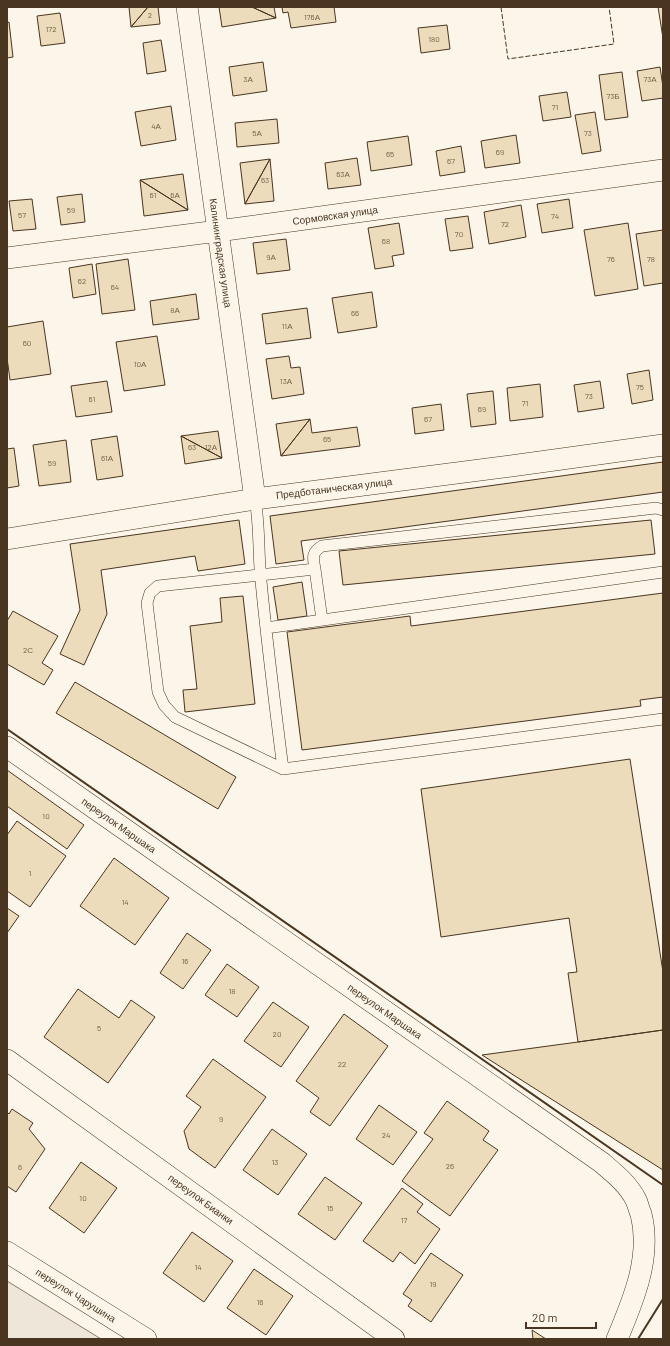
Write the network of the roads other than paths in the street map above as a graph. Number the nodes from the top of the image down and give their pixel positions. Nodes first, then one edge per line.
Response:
1 (187, 7) edge
2 (663, 170) edge
3 (218, 231) junction
4 (7, 258) edge
5 (663, 445) edge
6 (255, 499) junction
7 (663, 510) edge
8 (7, 539) edge
9 (315, 569) junction
10 (663, 572) edge
11 (260, 574) junction
12 (322, 620) junction
13 (266, 628) junction
14 (663, 718) edge
15 (7, 747) edge
16 (283, 769) junction
17 (7, 1060) edge
18 (7, 1252) edge
19 (146, 1339) edge
20 (394, 1339) edge
21 (617, 1339) edge

1 - 3 street, Калининградская улица
2 - 3 street, Сормовская улица
3 - 4 street, Сормовская улица
3 - 6 street, Калининградская улица
5 - 6 street, Предботаническая улица
6 - 8 street, Предботаническая улица
6 - 11 lane
7 - 9 lane
9 - 11 lane
9 - 12 lane
10 - 12 lane
11 - 13 lane
11 - 16 lane
12 - 13 lane
13 - 16 lane
14 - 16 lane
15 - 21 street, переулок Маршака
17 - 20 street, переулок Бианки
18 - 19 street, переулок Чарушина

